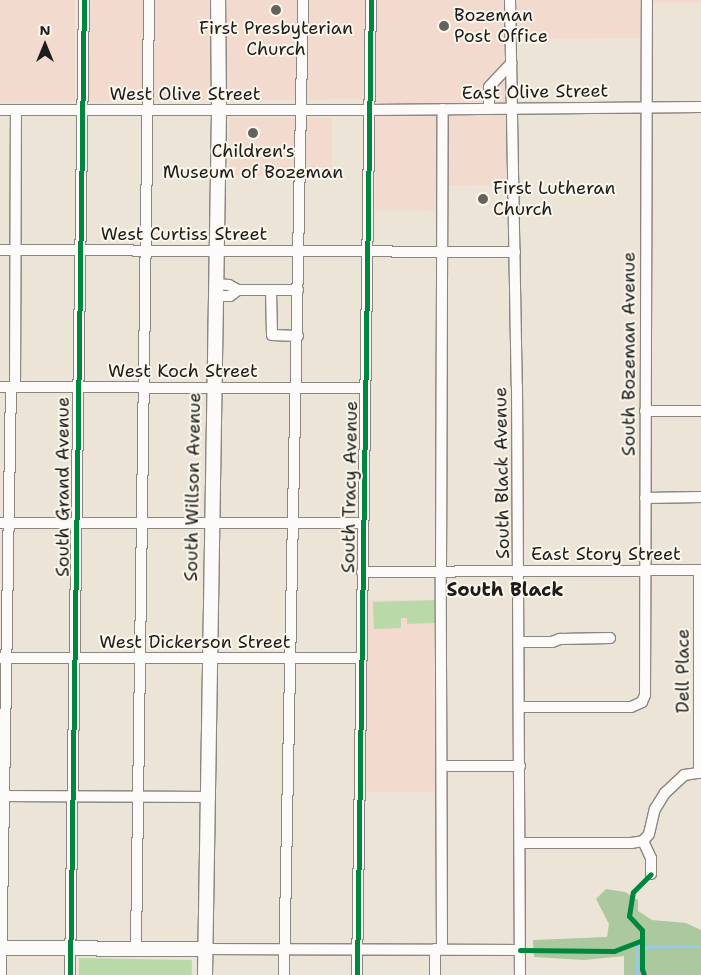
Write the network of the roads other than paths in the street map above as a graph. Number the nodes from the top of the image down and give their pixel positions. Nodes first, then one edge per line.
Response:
1 (84, 0) edge
2 (148, 0) edge
3 (218, 0) edge
4 (303, 0) edge
5 (371, 0) edge
6 (510, 0) edge
7 (647, 0) edge
8 (511, 63) junction
9 (647, 107) junction
10 (701, 107) edge
11 (443, 109) junction
12 (490, 109) junction
13 (512, 109) junction
14 (0, 110) edge
15 (16, 110) junction
16 (82, 110) junction
17 (147, 110) junction
18 (219, 110) junction
19 (302, 110) junction
20 (370, 110) junction
21 (0, 250) edge
22 (15, 250) junction
23 (81, 250) junction
24 (146, 250) junction
25 (216, 250) junction
26 (299, 251) junction
27 (368, 251) junction
28 (443, 252) junction
29 (515, 252) junction
30 (215, 290) junction
31 (272, 290) junction
32 (298, 290) junction
33 (298, 336) junction
34 (0, 387) edge
35 (13, 387) junction
36 (78, 387) junction
37 (144, 387) junction
38 (213, 388) junction
39 (297, 388) junction
40 (365, 388) junction
41 (645, 411) junction
42 (701, 411) edge
43 (701, 497) edge
44 (645, 498) junction
45 (4, 523) edge
46 (77, 523) junction
47 (143, 523) junction
48 (212, 523) junction
49 (291, 523) junction
50 (363, 523) junction
51 (644, 570) junction
52 (700, 570) edge
53 (519, 571) junction
54 (362, 572) junction
55 (441, 572) junction
56 (610, 638) dead end
57 (520, 642) junction
58 (3, 658) edge
59 (76, 658) junction
60 (141, 658) junction
61 (209, 658) junction
62 (290, 658) junction
63 (360, 658) junction
64 (520, 707) junction
65 (442, 766) junction
66 (520, 766) junction
67 (3, 796) edge
68 (73, 796) junction
69 (138, 796) junction
70 (210, 796) junction
71 (640, 841) junction
72 (520, 843) junction
73 (651, 874) dead end
74 (1, 948) edge
75 (71, 948) junction
76 (136, 948) junction
77 (206, 949) junction
78 (284, 949) junction
79 (356, 949) junction
80 (439, 949) junction
81 (520, 950) junction
82 (2, 975) edge
83 (70, 975) edge
84 (205, 975) edge
85 (284, 975) edge
86 (357, 975) edge
87 (435, 975) edge
88 (520, 975) edge

1 - 16 street, South Grand Avenue
2 - 17 street
3 - 18 main road, South Willson Avenue
4 - 19 street
5 - 20 street, South Tracy Avenue
6 - 8 street, South Black Avenue
7 - 9 street, South Bozeman Avenue
8 - 12 street
8 - 13 street, South Black Avenue
9 - 10 street, East Olive Street
9 - 13 street, East Olive Street
9 - 41 street, South Bozeman Avenue
11 - 12 street, East Olive Street
11 - 20 street, East Olive Street
11 - 28 street
12 - 13 street, East Olive Street
13 - 29 street, South Black Avenue
14 - 15 street, West Olive Street
15 - 16 street, West Olive Street
15 - 22 street
16 - 17 street, West Olive Street
16 - 23 street, South Grand Avenue
17 - 18 street, West Olive Street
17 - 24 street
18 - 19 street, West Olive Street
18 - 25 main road, South Willson Avenue
19 - 20 street, West Olive Street
19 - 26 street
20 - 27 street, South Tracy Avenue
21 - 22 street, West Curtiss Street
22 - 23 street, West Curtiss Street
22 - 35 street
23 - 24 street, West Curtiss Street
23 - 36 street, South Grand Avenue
24 - 25 street, West Curtiss Street
24 - 37 street
25 - 26 street, West Curtiss Street
25 - 30 main road, South Willson Avenue
26 - 27 street, West Curtiss Street
26 - 32 street
27 - 28 street, West Curtiss Street
27 - 40 street, South Tracy Avenue
28 - 29 street, West Curtiss Street
28 - 55 street
29 - 53 street, South Black Avenue
30 - 31 street
30 - 38 main road, South Willson Avenue
31 - 32 street
31 - 33 street
32 - 33 street
33 - 39 street
34 - 35 street, West Koch Street
35 - 36 street, West Koch Street
35 - 45 street
36 - 37 street, West Koch Street
36 - 46 street, South Grand Avenue
37 - 38 street, West Koch Street
37 - 47 street
38 - 39 street, West Koch Street
38 - 48 main road, South Willson Avenue
39 - 40 street, West Koch Street
39 - 49 street
40 - 50 street, South Tracy Avenue
41 - 42 street
41 - 44 street, South Bozeman Avenue
43 - 44 street
44 - 51 street, South Bozeman Avenue
45 - 46 street
45 - 58 street
46 - 47 street
46 - 59 street, South Grand Avenue
47 - 48 street
47 - 60 street
48 - 49 street
48 - 61 main road, South Willson Avenue
49 - 50 street
49 - 62 street
50 - 54 street, South Tracy Avenue
51 - 52 street, East Story Street
51 - 53 street, East Story Street
51 - 64 street, South Bozeman Avenue
52 - 71 street, Dell Place
53 - 55 street, East Story Street
53 - 57 street, South Black Avenue
54 - 55 street, East Story Street
54 - 63 street, South Tracy Avenue
55 - 65 street
56 - 57 street
57 - 64 street, South Black Avenue
58 - 59 street, West Dickerson Street
58 - 67 street
59 - 60 street, West Dickerson Street
59 - 68 street, South Grand Avenue
60 - 61 street, West Dickerson Street
60 - 69 street
61 - 62 street, West Dickerson Street
61 - 70 main road, South Willson Avenue
62 - 63 street, West Dickerson Street
62 - 78 street
63 - 79 street, South Tracy Avenue
64 - 66 street, South Black Avenue
65 - 66 street
65 - 80 street
66 - 72 street, South Black Avenue
67 - 68 street
67 - 74 street
68 - 69 street
68 - 75 street, South Grand Avenue
69 - 70 street
69 - 76 street
70 - 77 main road, South Willson Avenue
71 - 72 street
71 - 73 street
72 - 81 street, South Black Avenue
74 - 75 main road
74 - 82 street
75 - 76 main road
75 - 83 street, South Grand Avenue
76 - 77 main road
77 - 78 street
77 - 84 main road, South Willson Avenue
78 - 79 street
78 - 85 street
79 - 80 street
79 - 86 street, South Tracy Avenue
80 - 81 street
80 - 87 street
81 - 88 street, South Black Avenue

